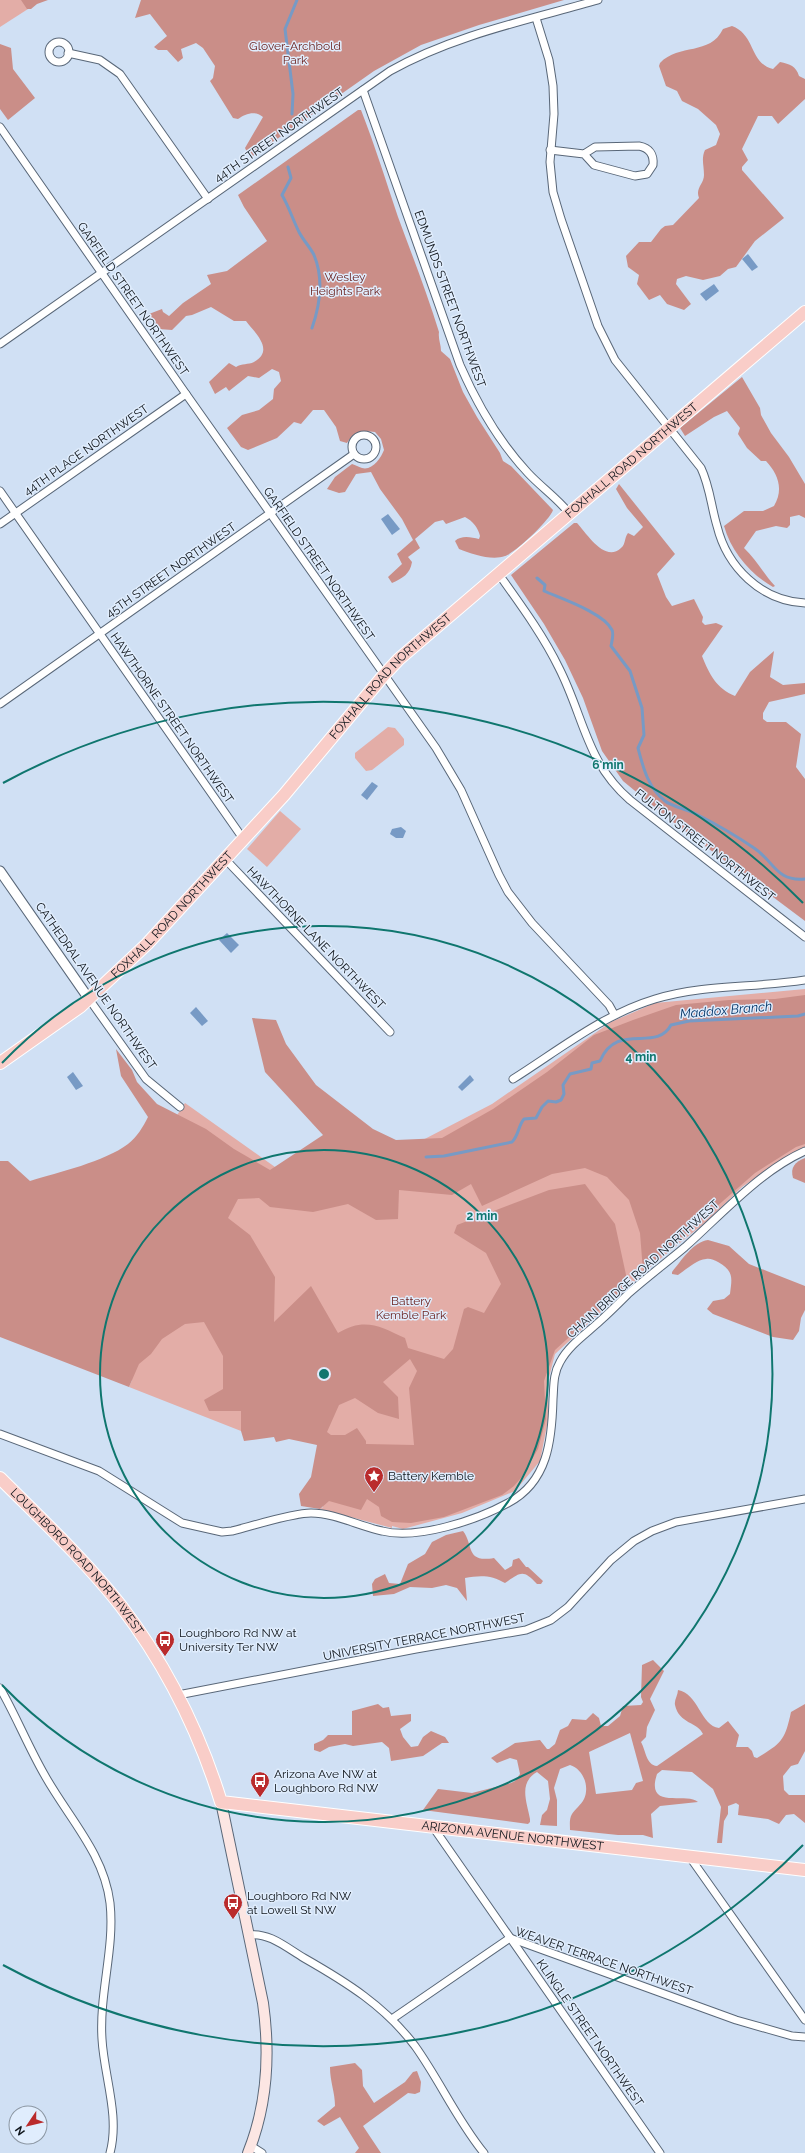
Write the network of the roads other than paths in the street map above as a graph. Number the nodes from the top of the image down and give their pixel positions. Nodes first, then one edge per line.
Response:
1 (598, 0) edge
2 (536, 18) junction
3 (68, 53) dead end
4 (363, 90) junction
5 (0, 127) edge
6 (550, 150) junction
7 (584, 154) junction
8 (208, 199) junction
9 (102, 273) junction
10 (805, 312) edge
11 (0, 344) edge
12 (186, 394) junction
13 (670, 427) junction
14 (354, 454) dead end
15 (0, 491) edge
16 (16, 513) junction
17 (271, 513) junction
18 (569, 513) junction
19 (0, 524) edge
20 (498, 573) junction
21 (805, 603) edge
22 (100, 634) junction
23 (384, 675) junction
24 (0, 704) edge
25 (244, 840) junction
26 (226, 860) junction
27 (0, 871) edge
28 (805, 937) edge
29 (805, 980) edge
30 (90, 999) junction
31 (614, 1014) junction
32 (390, 1032) dead end
33 (0, 1063) edge
34 (513, 1079) dead end
35 (180, 1107) dead end
36 (805, 1151) edge
37 (0, 1434) edge
38 (0, 1478) edge
39 (805, 1499) edge
40 (0, 1688) edge
41 (178, 1695) junction
42 (220, 1802) junction
43 (433, 1827) junction
44 (689, 1856) junction
45 (805, 1870) edge
46 (249, 1935) junction
47 (510, 1938) junction
48 (392, 2019) junction
49 (805, 2020) edge
50 (805, 2037) edge
51 (249, 2149) edge
52 (110, 2153) edge
53 (262, 2153) edge
54 (484, 2153) edge
55 (660, 2153) edge

1 - 2 street, 44TH STREET NORTHWEST
2 - 4 street, 44TH STREET NORTHWEST
2 - 6 street
3 - 8 street
4 - 8 street, 44TH STREET NORTHWEST
4 - 18 street, EDMUNDS STREET NORTHWEST
5 - 9 street, GARFIELD STREET NORTHWEST
6 - 7 street
6 - 13 street
7 - 7 street
8 - 9 street, 44TH STREET NORTHWEST
9 - 11 street, 44TH STREET NORTHWEST
9 - 12 street, GARFIELD STREET NORTHWEST
10 - 13 main road, FOXHALL ROAD NORTHWEST
12 - 16 street, 44TH PLACE NORTHWEST
12 - 17 street, GARFIELD STREET NORTHWEST
13 - 18 main road, FOXHALL ROAD NORTHWEST
13 - 21 street
14 - 17 street, 45TH STREET NORTHWEST
15 - 16 street, HAWTHORNE STREET NORTHWEST
16 - 19 street, 44TH PLACE NORTHWEST
16 - 22 street, HAWTHORNE STREET NORTHWEST
17 - 22 street, 45TH STREET NORTHWEST
17 - 23 street, GARFIELD STREET NORTHWEST
18 - 20 main road, FOXHALL ROAD NORTHWEST
20 - 23 main road, FOXHALL ROAD NORTHWEST
20 - 28 street, FULTON STREET NORTHWEST
22 - 24 street, 45TH STREET NORTHWEST
22 - 25 street, HAWTHORNE STREET NORTHWEST
23 - 25 main road, FOXHALL ROAD NORTHWEST
23 - 31 street, GARFIELD STREET NORTHWEST
25 - 26 main road, FOXHALL ROAD NORTHWEST
26 - 30 main road, FOXHALL ROAD NORTHWEST
26 - 32 street, HAWTHORNE LANE NORTHWEST
27 - 30 street, CATHEDRAL AVENUE NORTHWEST
29 - 31 street
30 - 33 main road, FOXHALL ROAD NORTHWEST
30 - 35 street, CATHEDRAL AVENUE NORTHWEST
31 - 34 street
36 - 37 street, CHAIN BRIDGE ROAD NORTHWEST
38 - 41 main road, LOUGHBORO ROAD NORTHWEST
39 - 41 street, UNIVERSITY TERRACE NORTHWEST
40 - 52 street
41 - 42 main road, LOUGHBORO ROAD NORTHWEST
42 - 43 main road, ARIZONA AVENUE NORTHWEST
42 - 46 main road, LOUGHBORO ROAD NORTHWEST
43 - 44 main road, ARIZONA AVENUE NORTHWEST
43 - 47 street, KLINGLE STREET NORTHWEST
44 - 45 main road, ARIZONA AVENUE NORTHWEST
44 - 49 street
46 - 48 street
46 - 51 main road, LOUGHBORO ROAD NORTHWEST
47 - 48 street, WEAVER TERRACE NORTHWEST
47 - 50 street, WEAVER TERRACE NORTHWEST
47 - 55 street, KLINGLE STREET NORTHWEST
48 - 54 street
51 - 53 street

